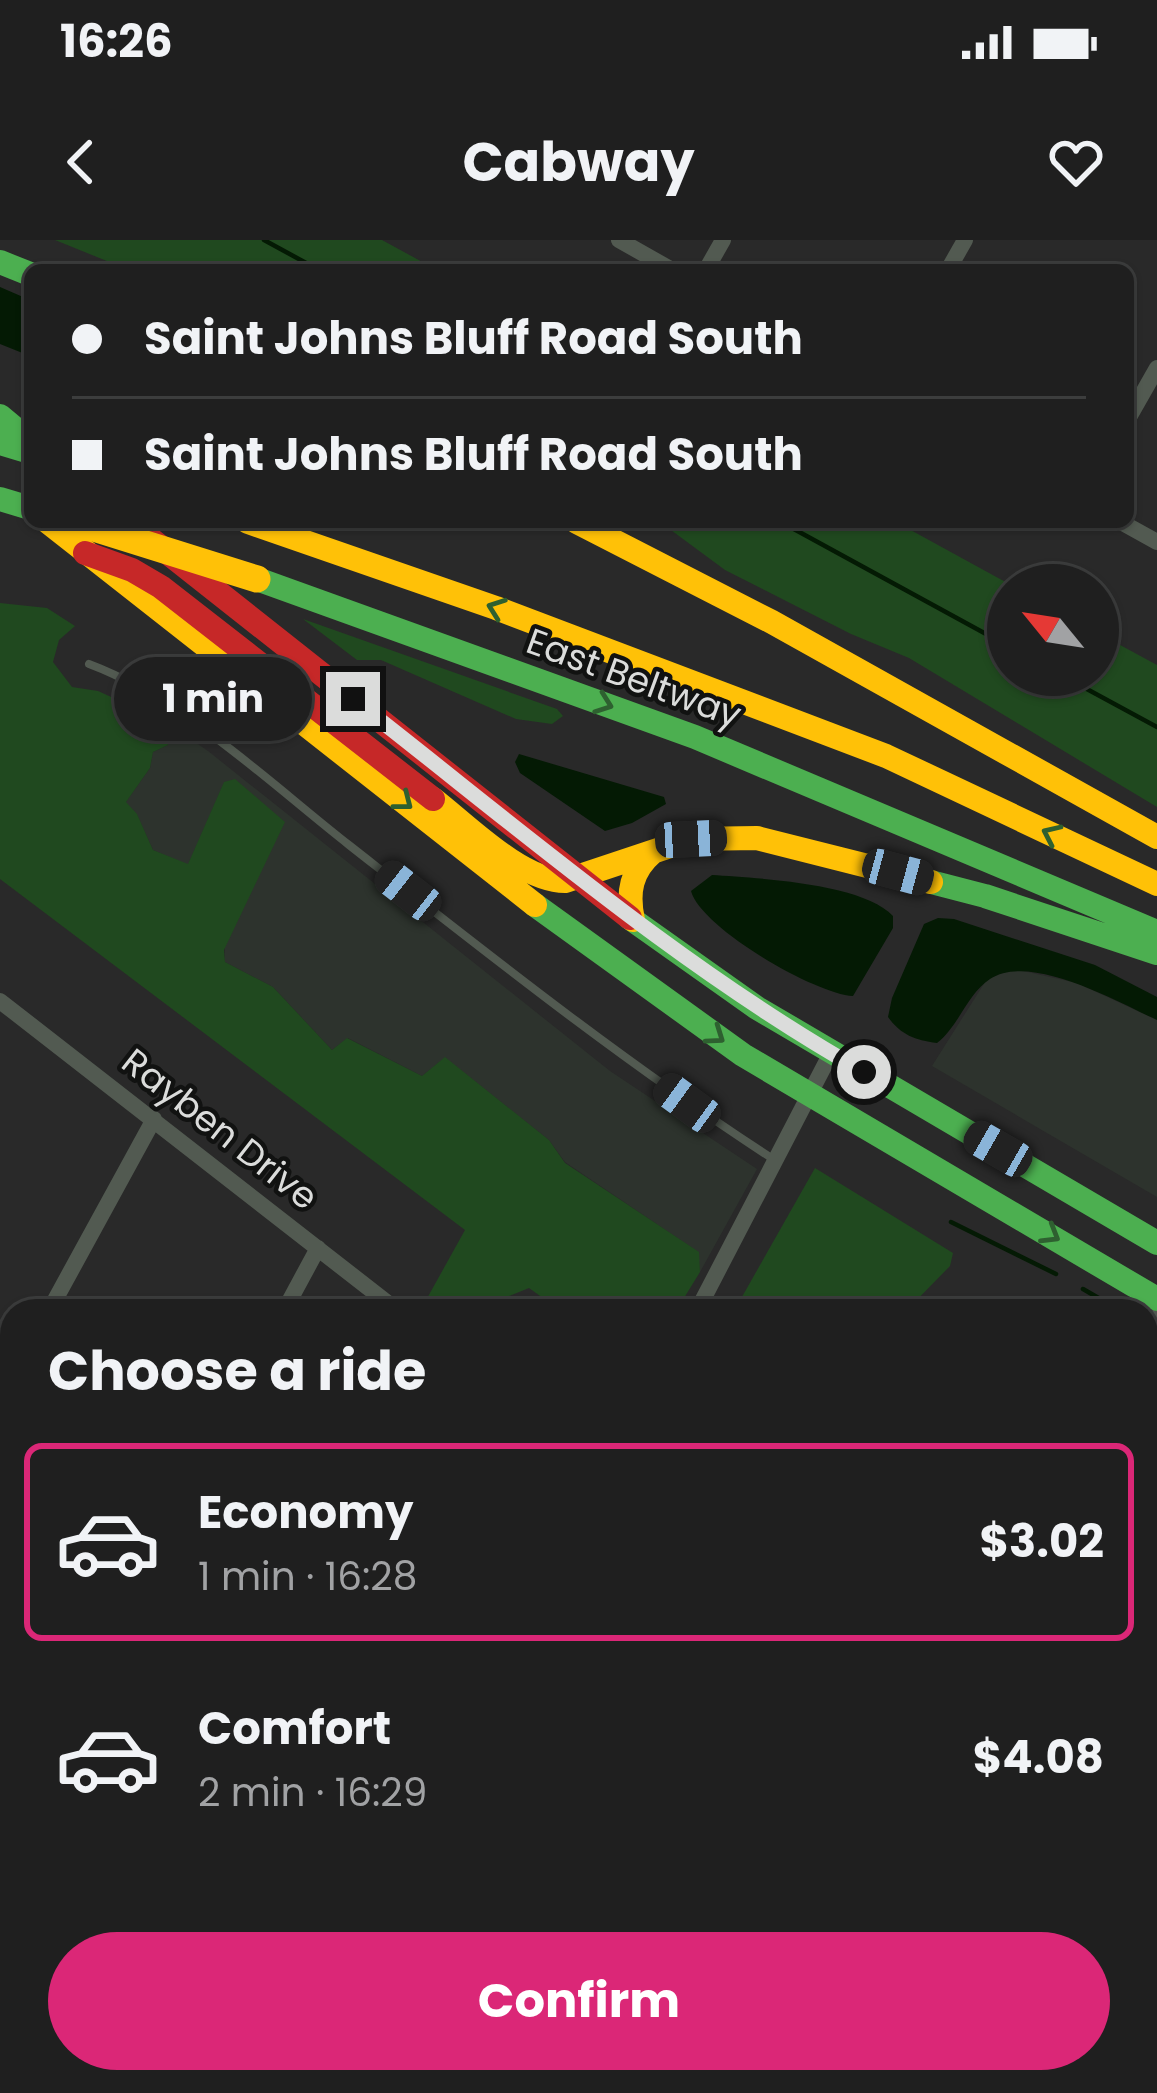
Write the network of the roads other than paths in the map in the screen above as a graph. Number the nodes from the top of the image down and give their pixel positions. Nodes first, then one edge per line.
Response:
1 (619, 240) edge
2 (662, 264) edge
3 (1157, 368) edge
4 (1134, 408) edge
5 (0, 416) edge
6 (24, 436) edge
7 (0, 482) edge
8 (24, 503) edge
9 (55, 528) edge
10 (94, 528) edge
11 (137, 528) edge
12 (265, 528) edge
13 (589, 528) edge
14 (86, 553) junction
15 (89, 664) dead end
16 (1157, 837) edge
17 (659, 847) junction
18 (580, 877) junction
19 (1157, 884) edge
20 (633, 920) junction
21 (1157, 932) edge
22 (1157, 953) edge
23 (0, 1001) edge
24 (831, 1053) junction
25 (808, 1094) junction
26 (154, 1119) junction
27 (775, 1160) junction
28 (1157, 1243) edge
29 (318, 1248) junction
30 (56, 1299) edge
31 (290, 1299) edge
32 (383, 1299) edge
33 (703, 1299) edge
34 (1157, 1299) edge

1 - 2 street
3 - 4 street
5 - 6 main road
7 - 8 main road
9 - 14 main road
10 -> 21 main road, East Beltway, bridge
11 - 18 main road
19 -> 12 main road, East Beltway
13 - 16 main road
14 - 18 main road
14 -> 25 main road
15 - 27 lane
17 - 18 main road
17 - 20 main road
17 - 22 main road
18 - 20 main road
20 - 24 main road
23 - 26 street, Rayben Drive
24 - 25 street
24 - 28 main road
25 - 27 street
25 -> 34 main road
26 - 29 street, Rayben Drive
26 - 30 street
27 - 33 street
29 - 31 street
29 - 32 street, Rayben Drive

